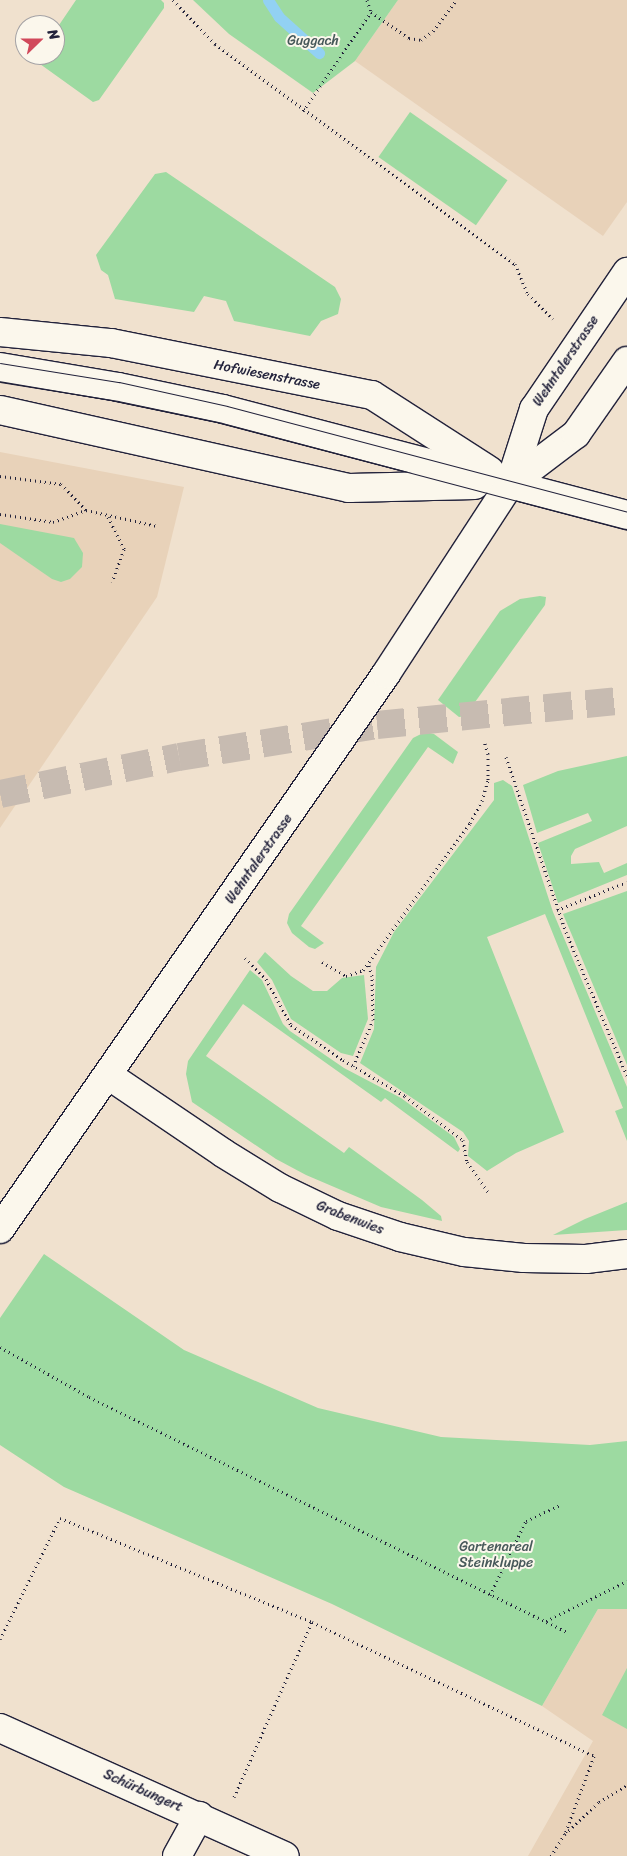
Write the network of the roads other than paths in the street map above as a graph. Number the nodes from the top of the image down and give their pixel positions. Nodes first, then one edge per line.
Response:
1 (627, 272) edge
2 (0, 332) edge
3 (627, 361) edge
4 (0, 368) edge
5 (0, 410) edge
6 (510, 484) junction
7 (627, 516) edge
8 (108, 1075) junction
9 (0, 1228) edge
10 (627, 1254) edge
11 (0, 1728) edge
12 (200, 1816) junction
13 (177, 1856) edge
14 (285, 1856) edge

1 - 6 street, Wehntalerstrasse
2 - 6 street, Hofwiesenstrasse
3 - 6 street, Wehntalerstrasse
4 - 6 street, Hofwiesenstrasse
5 - 6 street, Hofwiesenstrasse
6 - 7 street, Hofwiesenstrasse
6 - 8 street, Wehntalerstrasse
8 - 9 street, Wehntalerstrasse
8 - 10 street, Grabenwies
11 - 12 street, Schürbungert
12 - 13 street
12 - 14 street, Schürbungert

